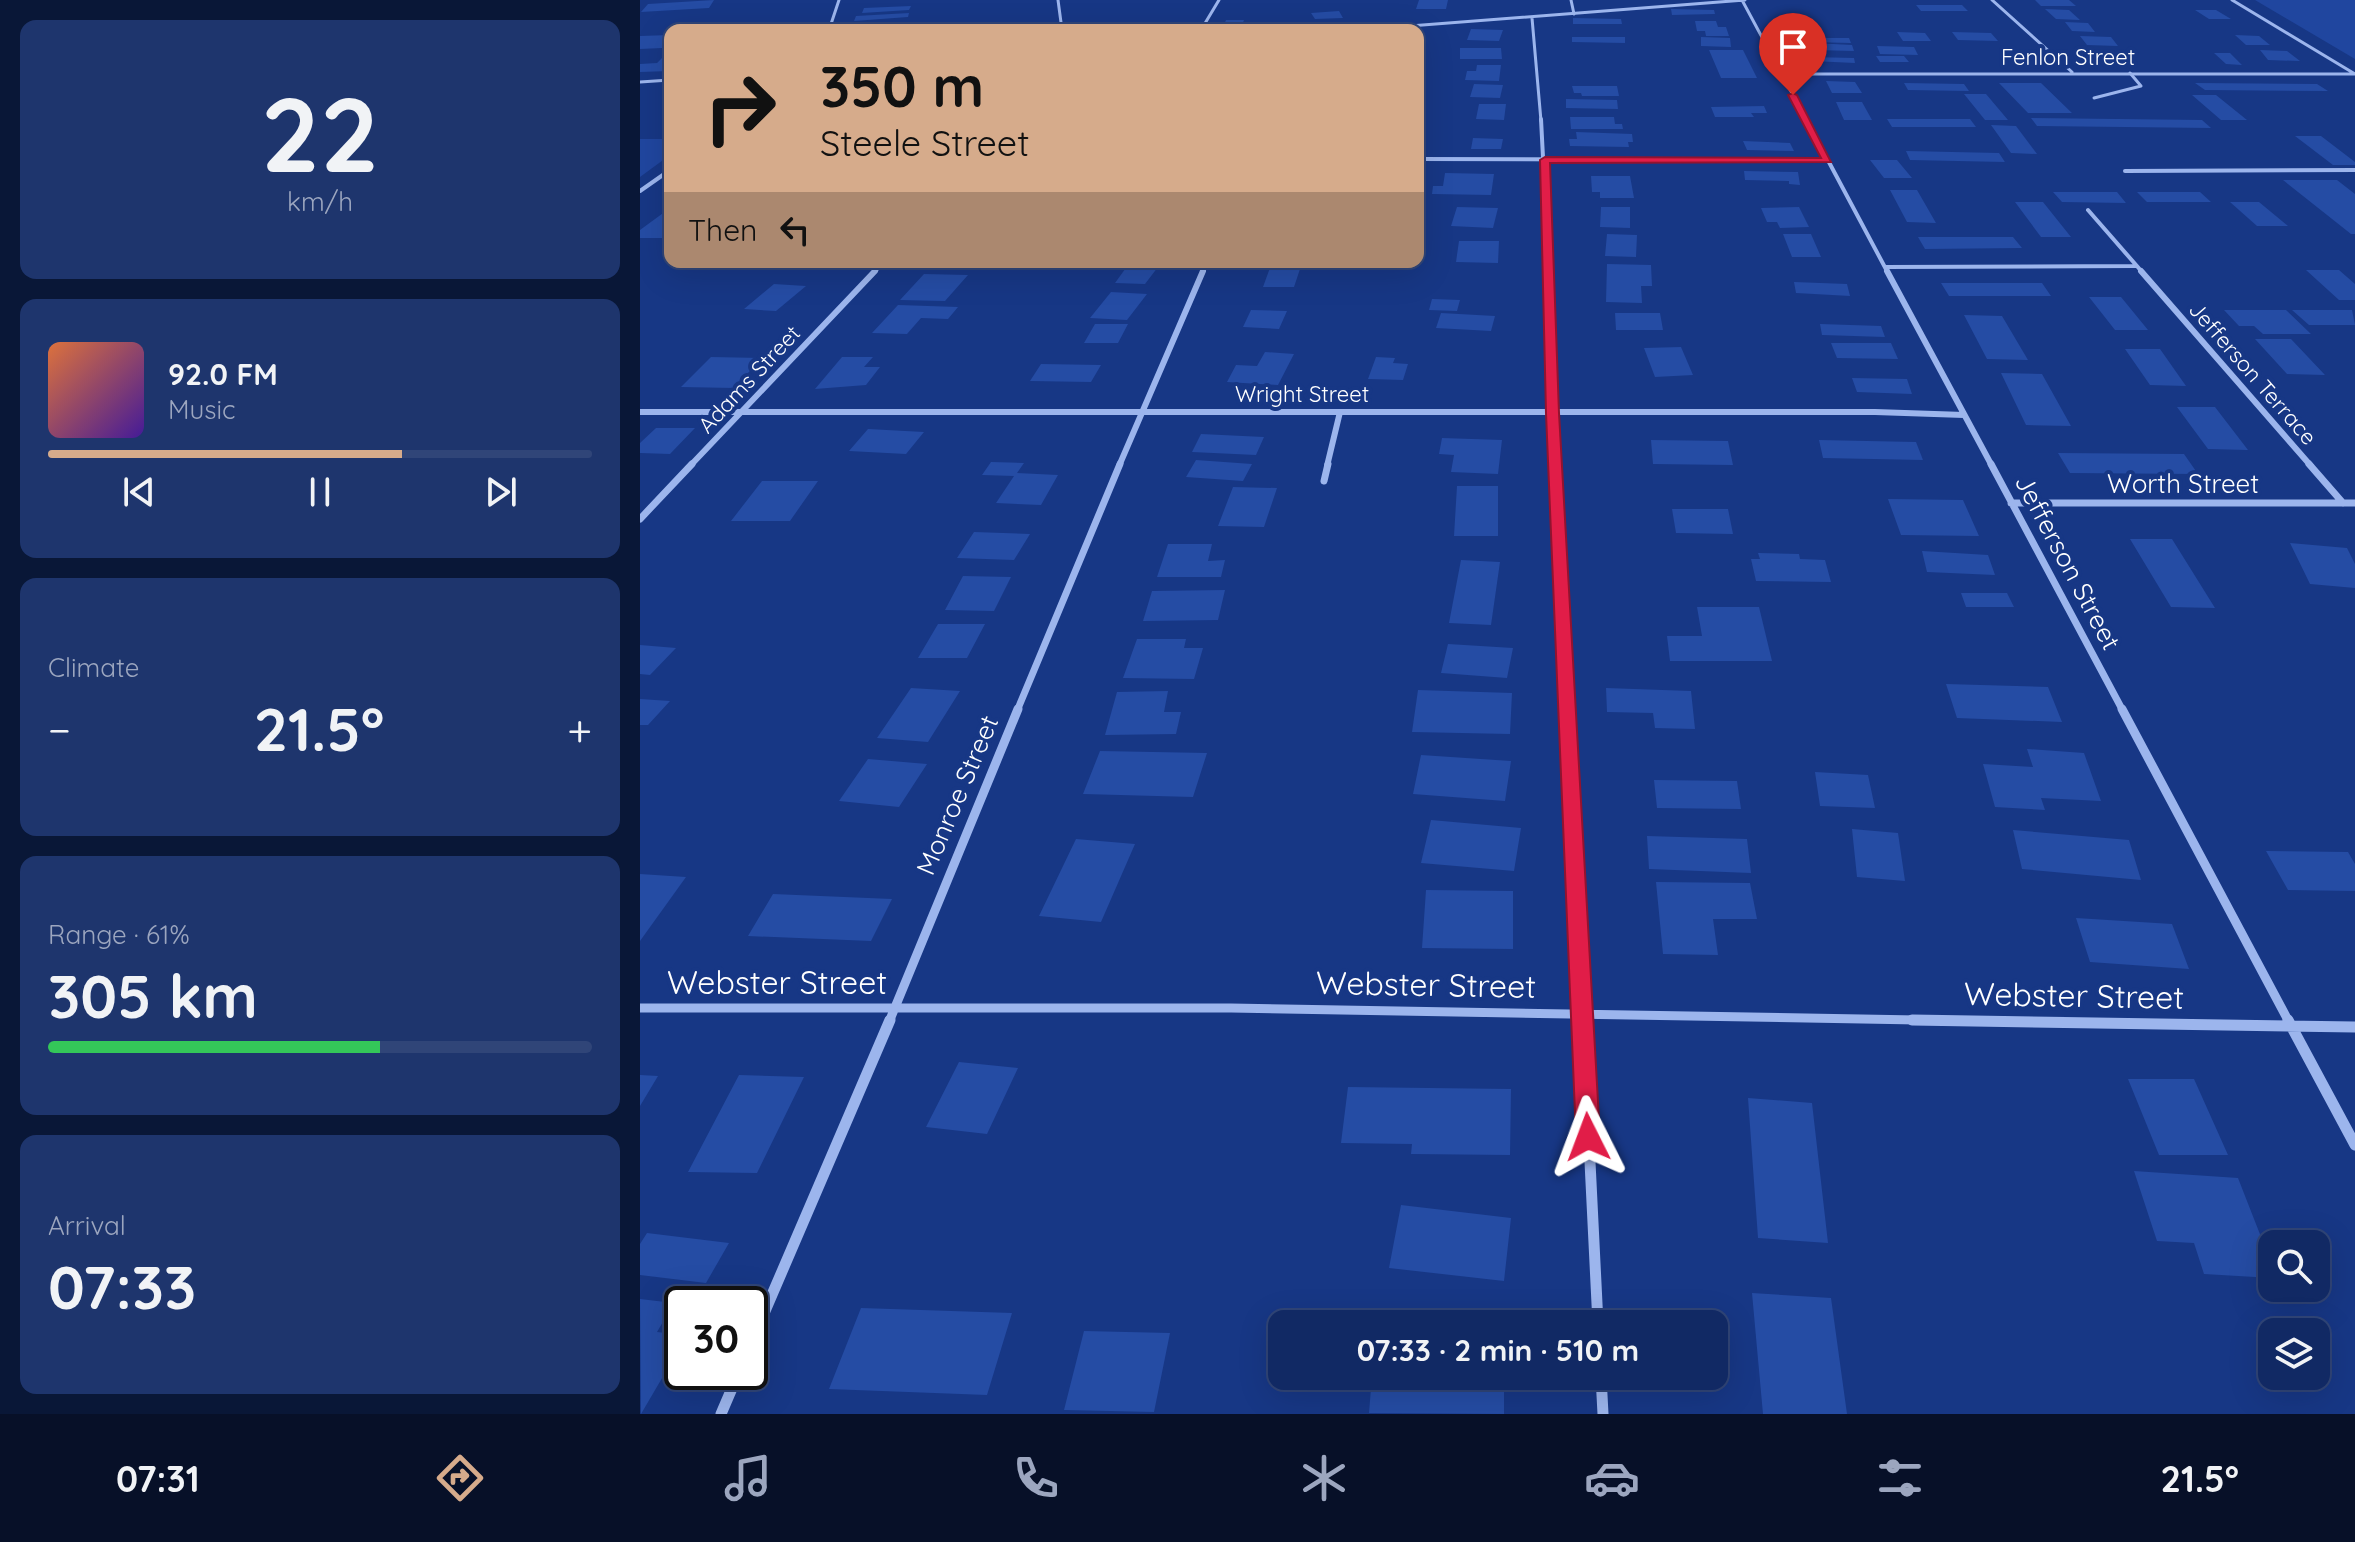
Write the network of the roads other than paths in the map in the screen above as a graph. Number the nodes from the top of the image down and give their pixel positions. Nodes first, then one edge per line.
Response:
1 (839, 0) edge
2 (1058, 0) edge
3 (1219, 0) edge
4 (1571, 0) edge
5 (1743, 0) edge
6 (1992, 0) edge
7 (2232, 0) edge
8 (1574, 14) junction
9 (1532, 18) junction
10 (831, 24) edge
11 (1061, 24) edge
12 (1205, 24) edge
13 (1424, 25) edge
14 (2072, 72) junction
15 (2130, 73) junction
16 (1781, 74) junction
17 (2355, 74) edge
18 (664, 80) edge
19 (640, 82) edge
20 (2094, 98) dead end
21 (1424, 159) edge
22 (1545, 160) junction
23 (1828, 160) junction
24 (2355, 170) edge
25 (2125, 171) dead end
26 (664, 174) edge
27 (640, 191) edge
28 (2088, 210) dead end
29 (2136, 266) junction
30 (1885, 267) junction
31 (878, 268) edge
32 (1204, 268) edge
33 (640, 412) edge
34 (1142, 412) junction
35 (1340, 412) junction
36 (743, 413) junction
37 (1553, 413) junction
38 (1964, 415) junction
39 (1324, 481) dead end
40 (2011, 503) junction
41 (2343, 503) junction
42 (2355, 503) edge
43 (640, 519) edge
44 (895, 1007) junction
45 (640, 1008) edge
46 (1581, 1012) junction
47 (2291, 1026) junction
48 (2355, 1027) edge
49 (2355, 1145) edge
50 (768, 1304) edge
51 (1597, 1310) edge
52 (731, 1390) edge
53 (1602, 1390) edge
54 (721, 1414) edge
55 (1603, 1414) edge

1 - 10 street
2 - 11 street
3 - 12 street
4 - 8 street
5 - 8 street
5 - 16 street, Jefferson Street
6 - 14 street
7 - 17 street
8 - 9 street
9 - 13 street
9 - 22 street
14 - 15 street, Fenlon Street
14 - 16 street, Fenlon Street
15 - 17 street, Fenlon Street
15 - 20 lane
16 - 23 street, Jefferson Street
18 - 19 street
21 - 22 street
22 - 23 street
22 - 37 street
23 - 30 street, Jefferson Street
24 - 25 street
26 - 27 street
28 - 29 street, Jefferson Terrace
29 - 30 street
29 - 41 street, Jefferson Terrace
30 - 38 street, Jefferson Street
31 - 36 street, Adams Street
32 - 34 street, Monroe Street
33 - 36 street, Wright Street
34 - 35 street, Wright Street
34 - 36 street, Wright Street
34 - 44 street, Monroe Street
35 - 37 street, Wright Street
35 - 39 street
36 - 43 street, Adams Street
37 - 38 street, Wright Street
37 - 46 street
38 - 40 street, Jefferson Street
40 - 41 street, Worth Street
40 - 47 street, Jefferson Street
41 - 42 street, Worth Street
44 - 45 street, Webster Street
44 - 46 street, Webster Street
44 - 50 street, Monroe Street
46 - 47 street, Webster Street
46 - 51 street
47 - 48 street, Webster Street
47 - 49 street, Jefferson Street
52 - 54 street
53 - 55 street

